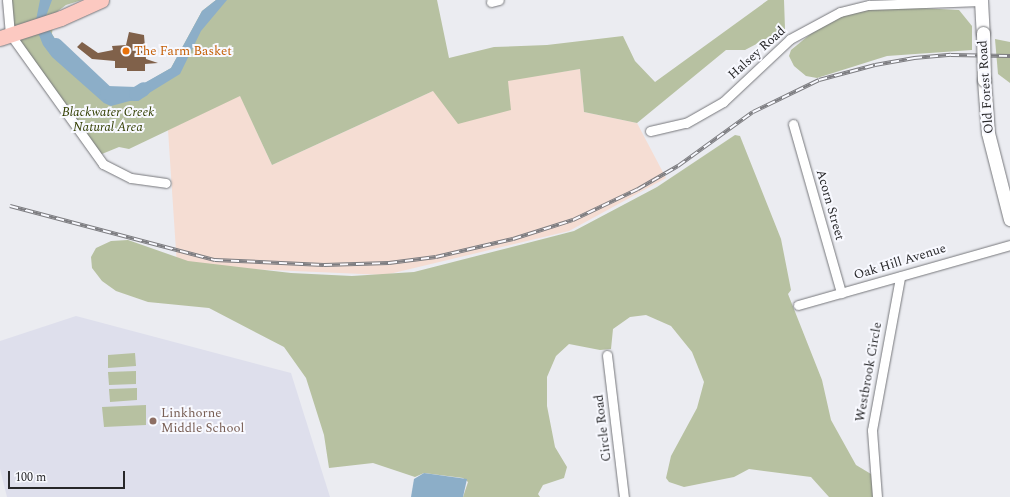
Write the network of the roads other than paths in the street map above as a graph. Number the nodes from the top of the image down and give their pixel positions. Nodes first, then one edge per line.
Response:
1 (7, 0) edge
2 (101, 0) edge
3 (981, 0) edge
4 (9, 35) edge
5 (793, 124) dead end
6 (650, 131) dead end
7 (166, 183) dead end
8 (1010, 219) edge
9 (1010, 244) edge
10 (900, 277) junction
11 (841, 293) junction
12 (798, 305) dead end
13 (607, 356) dead end
14 (624, 497) edge
15 (877, 497) edge

1 - 4 street
2 - 4 main road
3 - 6 street, Halsey Road
3 - 8 main road, Old Forest Road, bridge
4 - 7 street
5 - 11 street, Acorn Street
9 - 10 street, Oak Hill Avenue
10 - 11 street, Oak Hill Avenue
10 - 15 street, Westbrook Circle
11 - 12 street, Oak Hill Avenue
13 - 14 street, Circle Road

